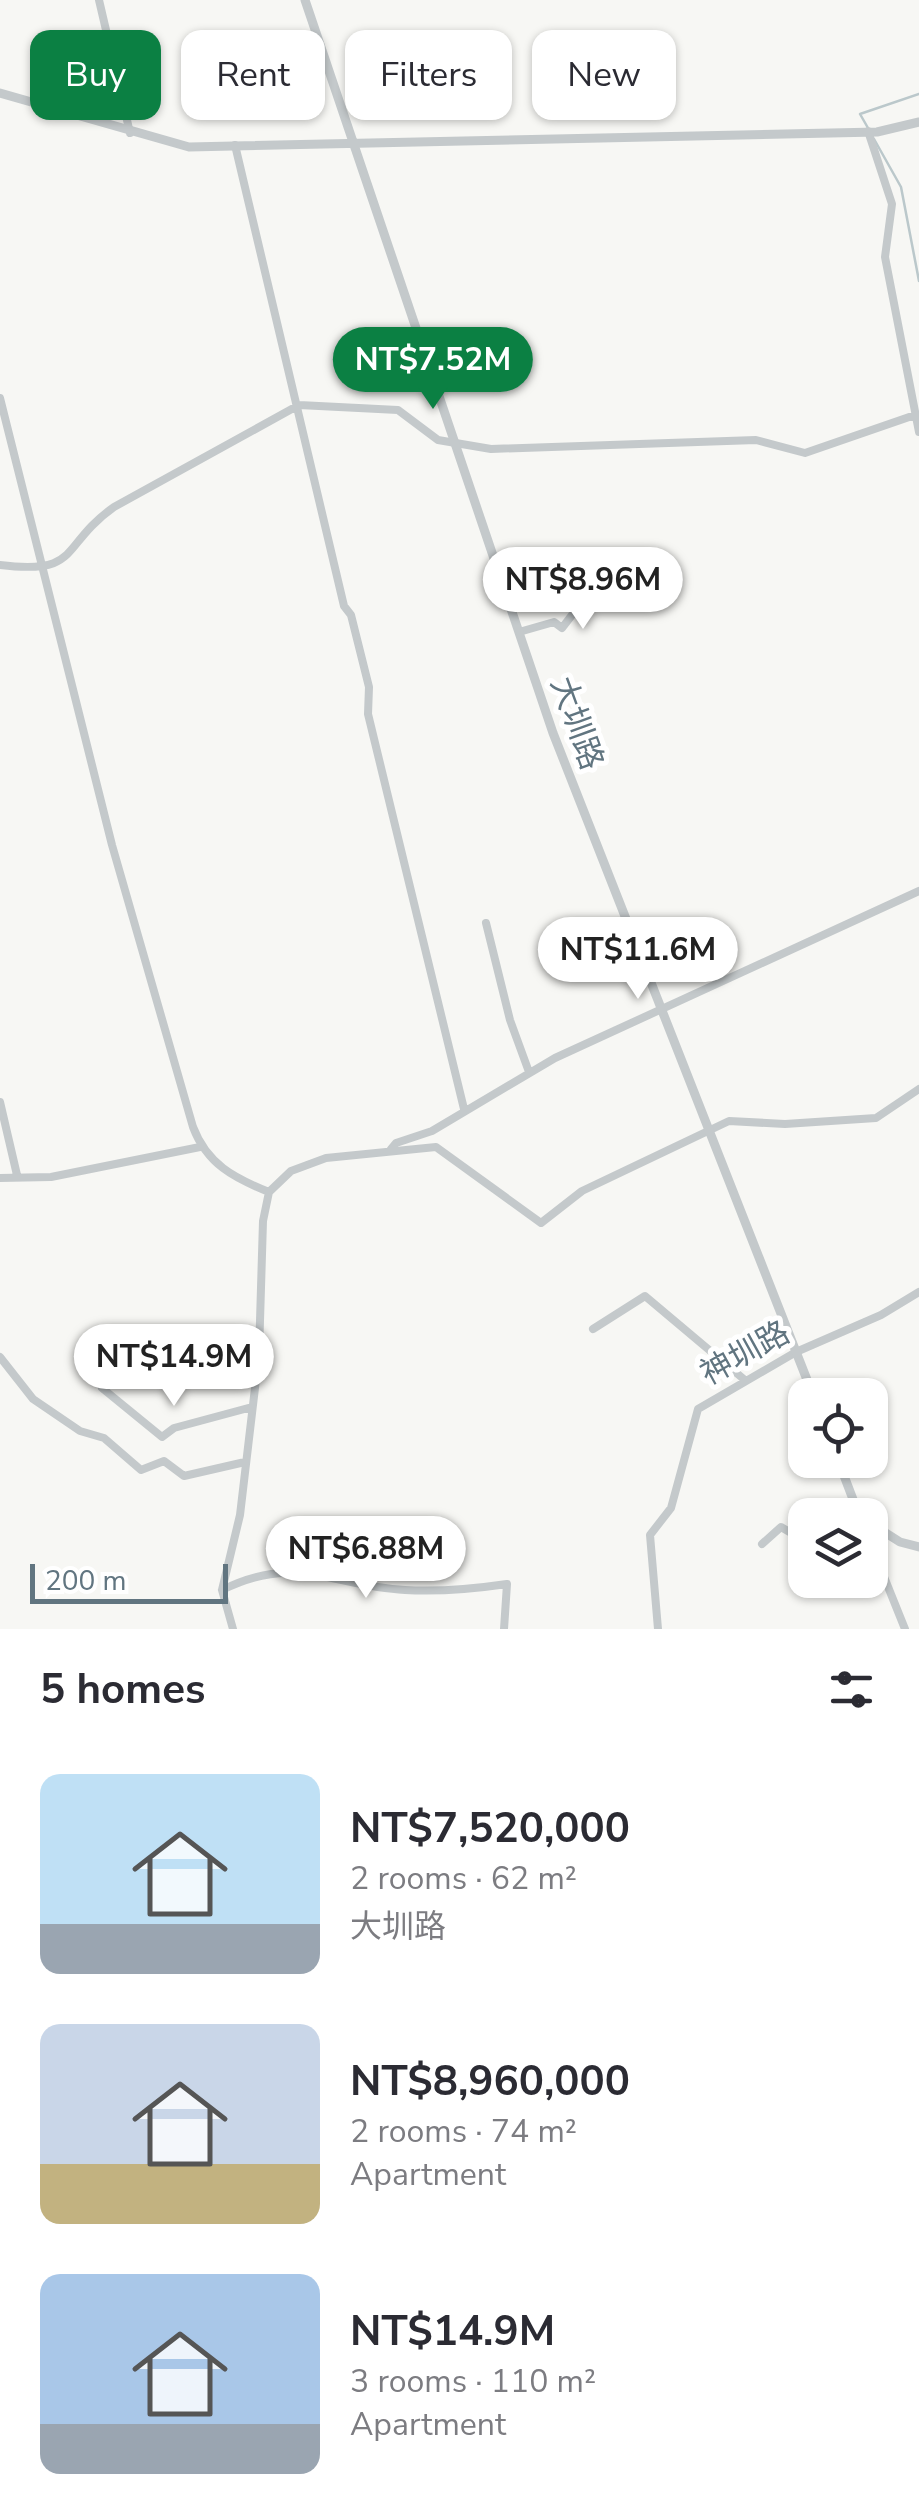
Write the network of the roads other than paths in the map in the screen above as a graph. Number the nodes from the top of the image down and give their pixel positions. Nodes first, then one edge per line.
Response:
1 (99, 0) edge
2 (305, 0) edge
3 (0, 93) edge
4 (919, 122) edge
5 (868, 131) junction
6 (130, 133) junction
7 (353, 143) junction
8 (235, 145) junction
9 (0, 398) edge
10 (299, 405) junction
11 (915, 415) junction
12 (919, 432) edge
13 (456, 445) junction
14 (0, 565) edge
15 (46, 568) junction
16 (623, 568) dead end
17 (518, 632) junction
18 (919, 891) edge
19 (486, 923) dead end
20 (662, 1013) junction
21 (528, 1072) junction
22 (919, 1090) edge
23 (0, 1102) edge
24 (464, 1109) junction
25 (706, 1130) junction
26 (200, 1147) junction
27 (389, 1150) junction
28 (17, 1175) junction
29 (0, 1178) edge
30 (269, 1192) junction
31 (919, 1292) edge
32 (593, 1329) dead end
33 (796, 1352) junction
34 (0, 1357) edge
35 (806, 1378) edge
36 (746, 1380) junction
37 (102, 1388) dead end
38 (252, 1407) junction
39 (245, 1462) junction
40 (788, 1531) edge
41 (888, 1534) edge
42 (762, 1544) dead end
43 (919, 1547) edge
44 (888, 1587) edge
45 (222, 1590) junction
46 (233, 1629) edge
47 (504, 1629) edge
48 (658, 1629) edge
49 (905, 1629) edge

1 - 6 street
2 - 7 street, 大圳路
3 - 6 street
4 - 5 street
5 - 7 street
5 - 11 street
6 - 8 street
7 - 8 street
7 - 13 street, 大圳路
8 - 10 street
9 - 15 street
10 - 13 street
10 - 15 street
10 - 24 street
11 - 12 street
11 - 13 street
13 - 17 street, 大圳路
14 - 15 street
15 - 26 street
16 - 17 street
17 - 20 street, 大圳路
18 - 20 street
19 - 21 street
20 - 21 street
20 - 25 street, 大圳路
21 - 24 street
22 - 25 street
23 - 28 street
24 - 27 street
25 - 27 street
25 - 33 street, 大圳路
26 - 28 street
26 - 30 street
27 - 30 street
28 - 29 street
30 - 38 street
31 - 33 street, 神圳路
32 - 36 street
33 - 35 street, 大圳路
33 - 36 street, 神圳路
34 - 39 street
36 - 48 street, 神圳路
37 - 38 street
38 - 39 street
39 - 45 street
40 - 42 street
41 - 43 street
44 - 49 street
45 - 46 street
45 - 47 street

